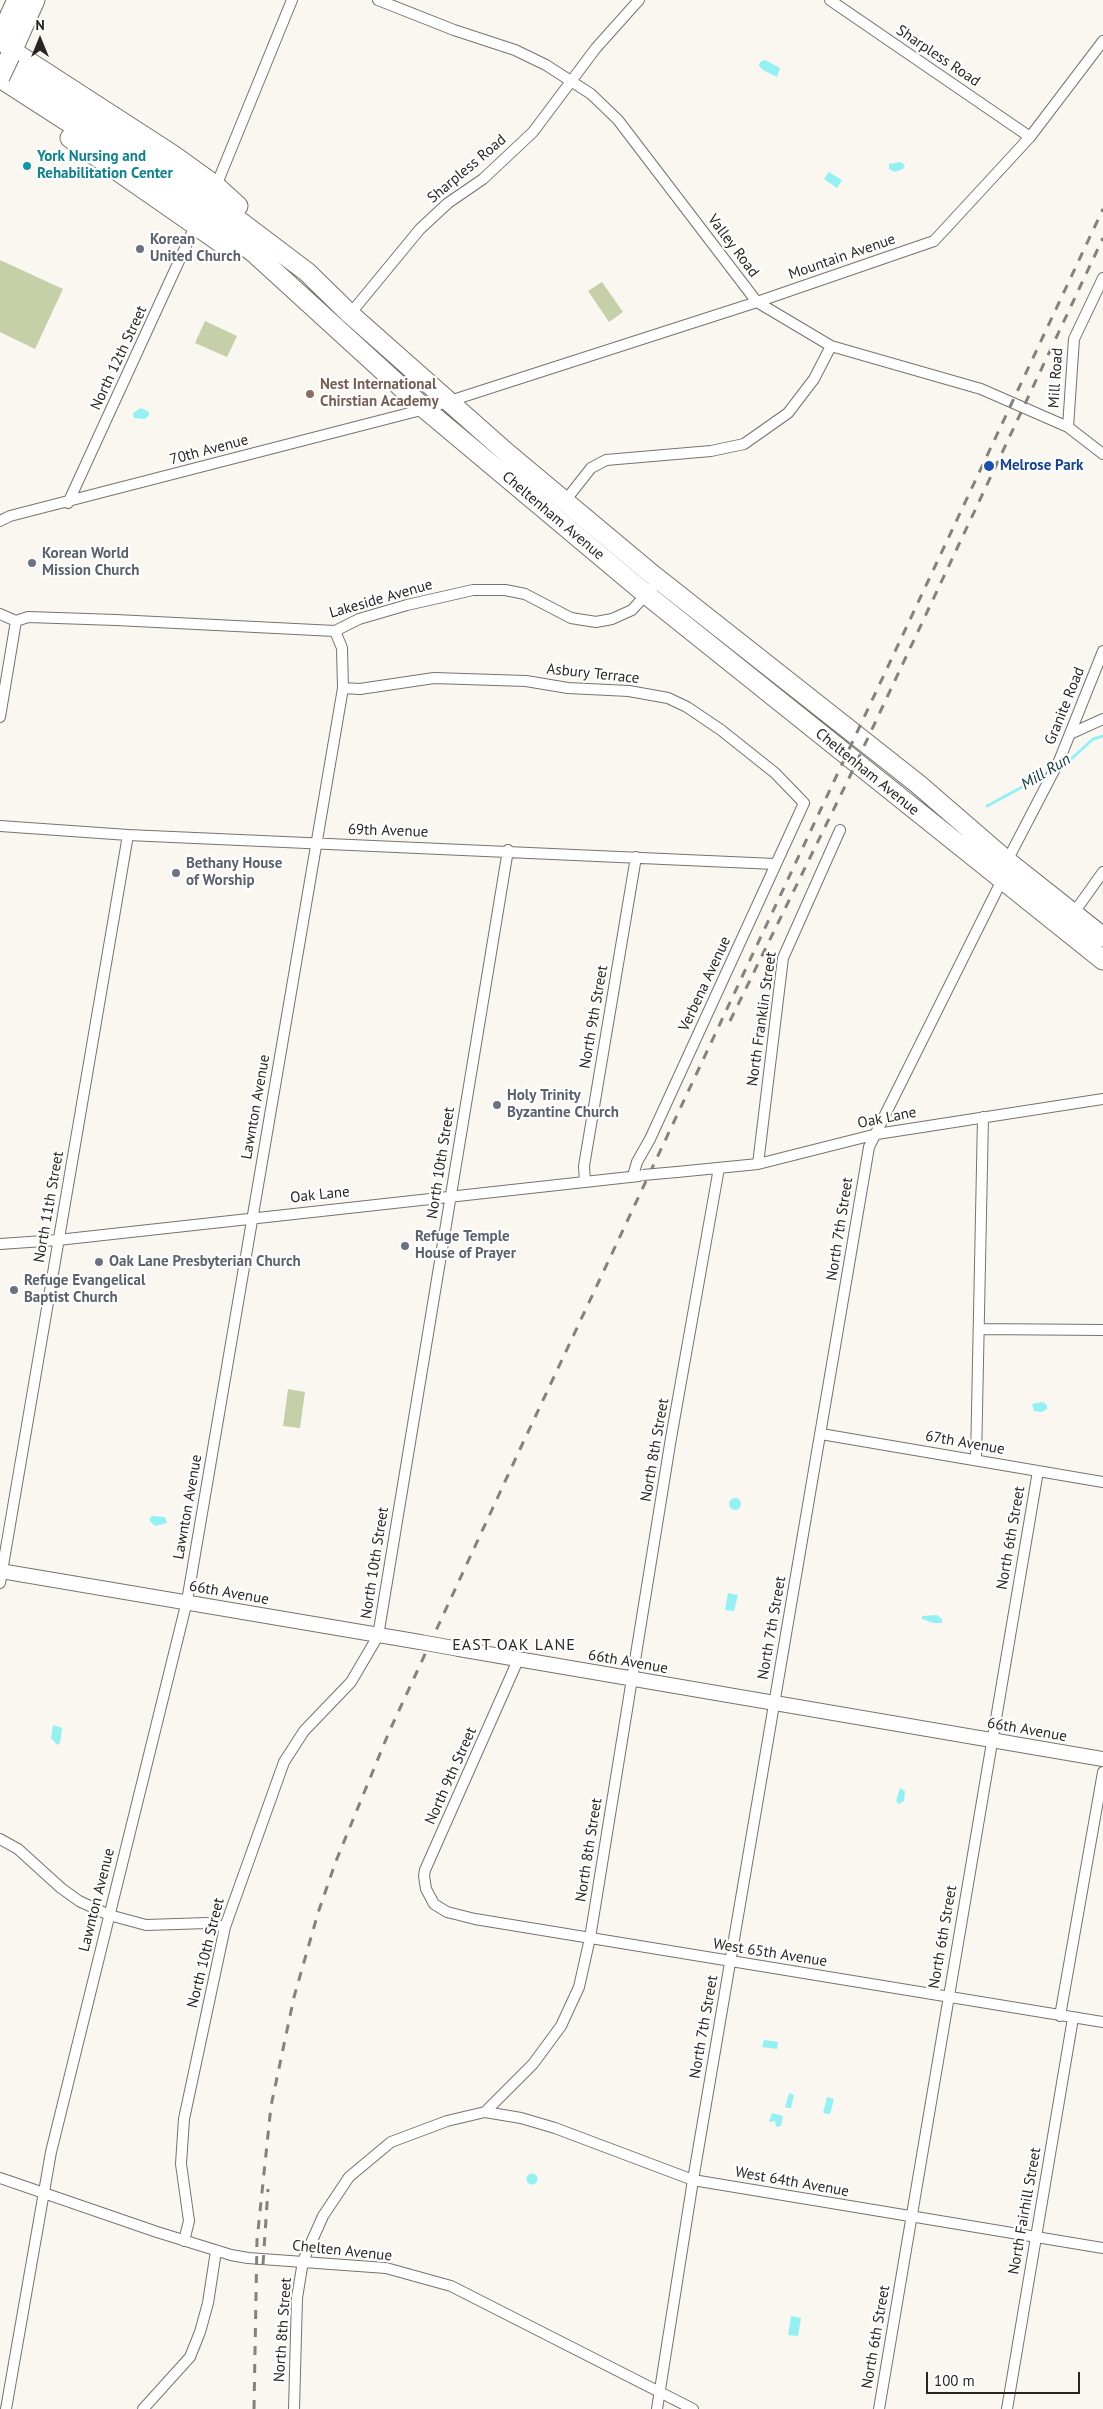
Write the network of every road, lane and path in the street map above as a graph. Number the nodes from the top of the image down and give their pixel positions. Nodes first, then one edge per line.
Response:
1 (17, 0) edge
2 (35, 0) edge
3 (292, 0) edge
4 (378, 0) edge
5 (639, 0) edge
6 (830, 0) edge
7 (1103, 41) edge
8 (4, 50) edge
9 (0, 78) edge
10 (571, 81) junction
11 (0, 92) edge
12 (1030, 137) junction
13 (216, 186) junction
14 (196, 224) junction
15 (307, 272) junction
16 (1103, 278) edge
17 (757, 302) junction
18 (312, 307) junction
19 (350, 314) junction
20 (831, 346) junction
21 (448, 401) junction
22 (425, 409) junction
23 (1068, 427) junction
24 (1103, 454) edge
25 (565, 501) junction
26 (68, 503) junction
27 (0, 520) edge
28 (660, 580) junction
29 (647, 595) junction
30 (0, 614) edge
31 (16, 621) junction
32 (335, 631) junction
33 (1103, 651) edge
34 (343, 688) junction
35 (0, 717) edge
36 (1103, 719) edge
37 (1070, 734) junction
38 (804, 803) joint
39 (0, 826) edge
40 (840, 830) dead end
41 (128, 835) junction
42 (316, 843) junction
43 (508, 850) junction
44 (636, 857) junction
45 (1007, 861) junction
46 (775, 864) junction
47 (1103, 872) edge
48 (1002, 880) junction
49 (1073, 914) junction
50 (1103, 937) edge
51 (1103, 960) edge
52 (1103, 1099) edge
53 (983, 1117) junction
54 (877, 1134) junction
55 (758, 1164) junction
56 (719, 1168) junction
57 (638, 1176) junction
58 (585, 1182) junction
59 (450, 1196) junction
60 (252, 1218) junction
61 (58, 1240) junction
62 (0, 1244) edge
63 (978, 1328) junction
64 (1103, 1330) edge
65 (822, 1434) junction
66 (976, 1460) junction
67 (1038, 1470) junction
68 (1103, 1482) edge
69 (1, 1575) edge
70 (187, 1602) junction
71 (378, 1636) junction
72 (518, 1660) junction
73 (632, 1679) junction
74 (774, 1703) junction
75 (992, 1740) junction
76 (1103, 1759) edge
77 (1103, 1772) edge
78 (0, 1840) edge
79 (434, 1904) joint
80 (109, 1915) junction
81 (225, 1927) junction
82 (590, 1938) junction
83 (731, 1962) junction
84 (948, 1996) junction
85 (1060, 2016) junction
86 (1073, 2018) junction
87 (1103, 2022) edge
88 (485, 2112) junction
89 (0, 2178) edge
90 (693, 2180) junction
91 (42, 2192) junction
92 (912, 2217) junction
93 (1036, 2237) junction
94 (184, 2241) junction
95 (1103, 2248) edge
96 (216, 2251) junction
97 (303, 2261) junction
98 (660, 2392) junction
99 (6, 2409) edge
100 (143, 2409) edge
101 (294, 2409) edge
102 (657, 2409) edge
103 (693, 2409) edge
104 (880, 2409) edge
105 (1008, 2409) edge

1 - 8 highway
2 - 8 highway
3 - 13 street
4 - 10 street, Valley Road
5 - 10 street, Sharpless Road
6 - 12 street, Sharpless Road
7 - 12 street, Mountain Avenue
8 - 9 highway, bridge
8 - 13 highway
8 - 15 highway, Cheltenham Avenue
9 - 18 highway, Cheltenham Avenue
10 - 17 street, Valley Road
10 - 19 street, Sharpless Road
11 - 14 highway
12 - 17 street, Mountain Avenue
13 - 15 highway
14 - 18 highway
14 - 26 street, North 12th Street
15 - 19 highway, Cheltenham Avenue
16 - 23 street, Mill Road
17 - 20 street, Valley Road
17 - 21 street, Mountain Avenue
18 - 22 highway, Cheltenham Avenue
19 - 21 highway, Cheltenham Avenue
20 - 23 street, Valley Road
20 - 25 street
21 - 22 street, Mountain Avenue
21 - 25 highway, Cheltenham Avenue
22 - 26 street, 70th Avenue
22 - 29 highway, Cheltenham Avenue
23 - 24 street, Valley Road
25 - 28 highway, Cheltenham Avenue
26 - 27 street, 70th Avenue
28 - 29 street, Lakeside Avenue
28 - 45 highway, Cheltenham Avenue
29 - 32 street, Lakeside Avenue
29 - 48 highway, Cheltenham Avenue
30 - 31 street
31 - 32 street, Lakeside Avenue
31 - 35 street
32 - 34 street, Lawnton Avenue
33 - 37 street, Granite Road
34 - 38 street, Asbury Terrace
34 - 42 street, Lawnton Avenue
36 - 37 street
37 - 45 street, Granite Road
38 - 46 street, Verbena Avenue
39 - 41 street, 69th Avenue
40 - 55 street, North Franklin Street
41 - 42 street, 69th Avenue
41 - 61 street, North 11th Street
42 - 43 street, 69th Avenue
42 - 60 street, Lawnton Avenue
43 - 44 street, 69th Avenue
43 - 59 street, North 10th Street
44 - 46 street, 69th Avenue
44 - 58 street, North 9th Street
45 - 48 street, Granite Road
45 - 49 highway, Cheltenham Avenue
46 - 57 street, Verbena Avenue
47 - 49 street
48 - 51 highway, Cheltenham Avenue
48 - 54 street, North 7th Street
49 - 50 highway, Cheltenham Avenue
52 - 53 street, Oak Lane
53 - 54 street, Oak Lane
53 - 63 street
54 - 55 street, Oak Lane
54 - 65 street, North 7th Street
55 - 56 street, Oak Lane
56 - 57 street, Oak Lane, bridge
56 - 73 street, North 8th Street
57 - 58 street, Oak Lane
58 - 59 street, Oak Lane
59 - 60 street, Oak Lane
59 - 71 street, North 10th Street
60 - 61 street, Oak Lane
60 - 70 street, Lawnton Avenue
61 - 62 street, Oak Lane
61 - 69 street, North 11th Street
63 - 64 street
63 - 66 street
65 - 66 street, 67th Avenue
65 - 74 street, North 7th Street
66 - 67 street, 67th Avenue
67 - 68 street, 67th Avenue
67 - 75 street, North 6th Street
69 - 70 street, 66th Avenue
70 - 71 street, 66th Avenue
70 - 80 street, Lawnton Avenue
71 - 72 street, 66th Avenue, bridge
71 - 81 street, North 10th Street
72 - 73 street, 66th Avenue
72 - 79 street, North 9th Street
73 - 74 street, 66th Avenue
73 - 82 street, North 8th Street
74 - 75 street, 66th Avenue
74 - 83 street, North 7th Street
75 - 76 street, 66th Avenue
75 - 84 street, North 6th Street
77 - 85 street
78 - 80 street
79 - 82 street, West 65th Avenue
80 - 81 street
80 - 91 street, Lawnton Avenue
81 - 94 street, North 10th Street
82 - 83 street, West 65th Avenue
82 - 88 street, North 8th Street
83 - 84 street, West 65th Avenue
83 - 90 street, North 7th Street
84 - 85 street, West 65th Avenue
84 - 92 street, North 6th Street
85 - 86 street, West 65th Avenue
86 - 87 street, West 65th Avenue
86 - 93 street, North Fairhill Street
88 - 90 street, West 64th Avenue
88 - 97 street, North 8th Street
89 - 91 street, Chelten Avenue
90 - 92 street, West 64th Avenue
90 - 98 street, North 7th Street
91 - 94 street, Chelten Avenue
91 - 99 street, Lawnton Avenue
92 - 93 street, West 64th Avenue
92 - 104 street, North 6th Street
93 - 95 street, West 64th Avenue
93 - 105 street, North Fairhill Street
94 - 96 street, Chelten Avenue
96 - 97 street, Chelten Avenue
96 - 100 street
97 - 98 street, Chelten Avenue
97 - 101 street, North 8th Street
98 - 102 street, North 7th Street
98 - 103 street, Chelten Avenue

